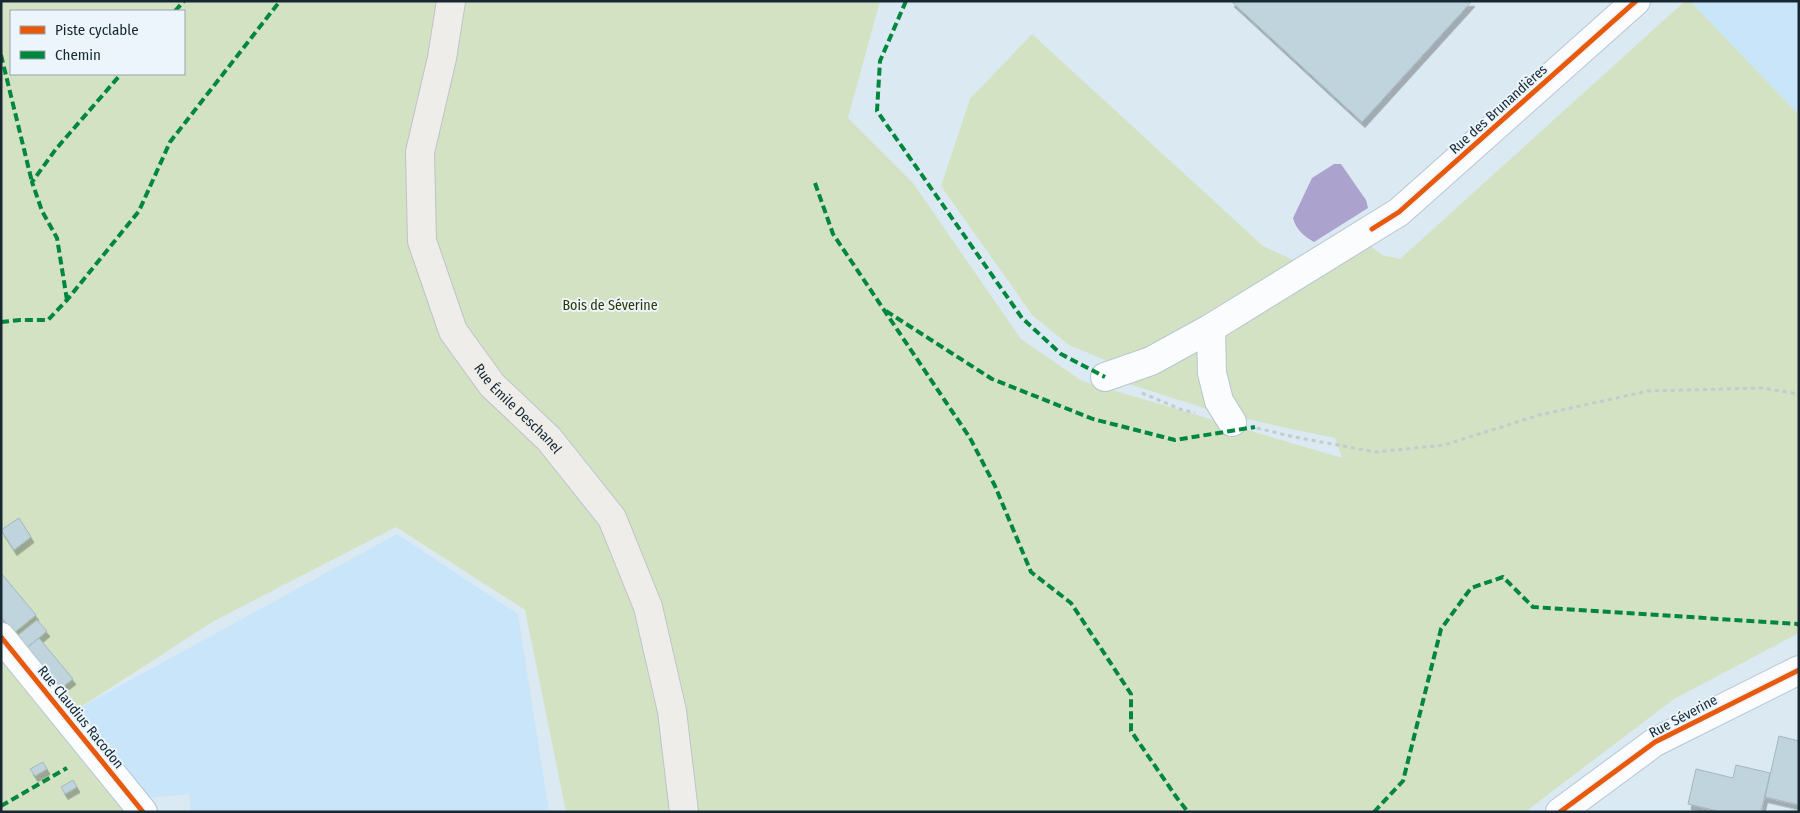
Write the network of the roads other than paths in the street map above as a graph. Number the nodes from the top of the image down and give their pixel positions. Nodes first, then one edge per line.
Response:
1 (452, 1) edge
2 (1636, 1) edge
3 (1211, 328) junction
4 (1105, 378) road end
5 (1232, 422) road end
6 (1, 637) edge
7 (1799, 670) edge
8 (683, 809) edge
9 (143, 812) edge
10 (1560, 812) edge

1 - 8 main road, Rue Émile Deschanel
2 - 3 street, Rue des Brunandières
3 - 4 street, Rue des Brunandières
3 - 5 street
6 - 9 street, Rue Claudius Racodon
7 - 10 street, Rue Séverine

